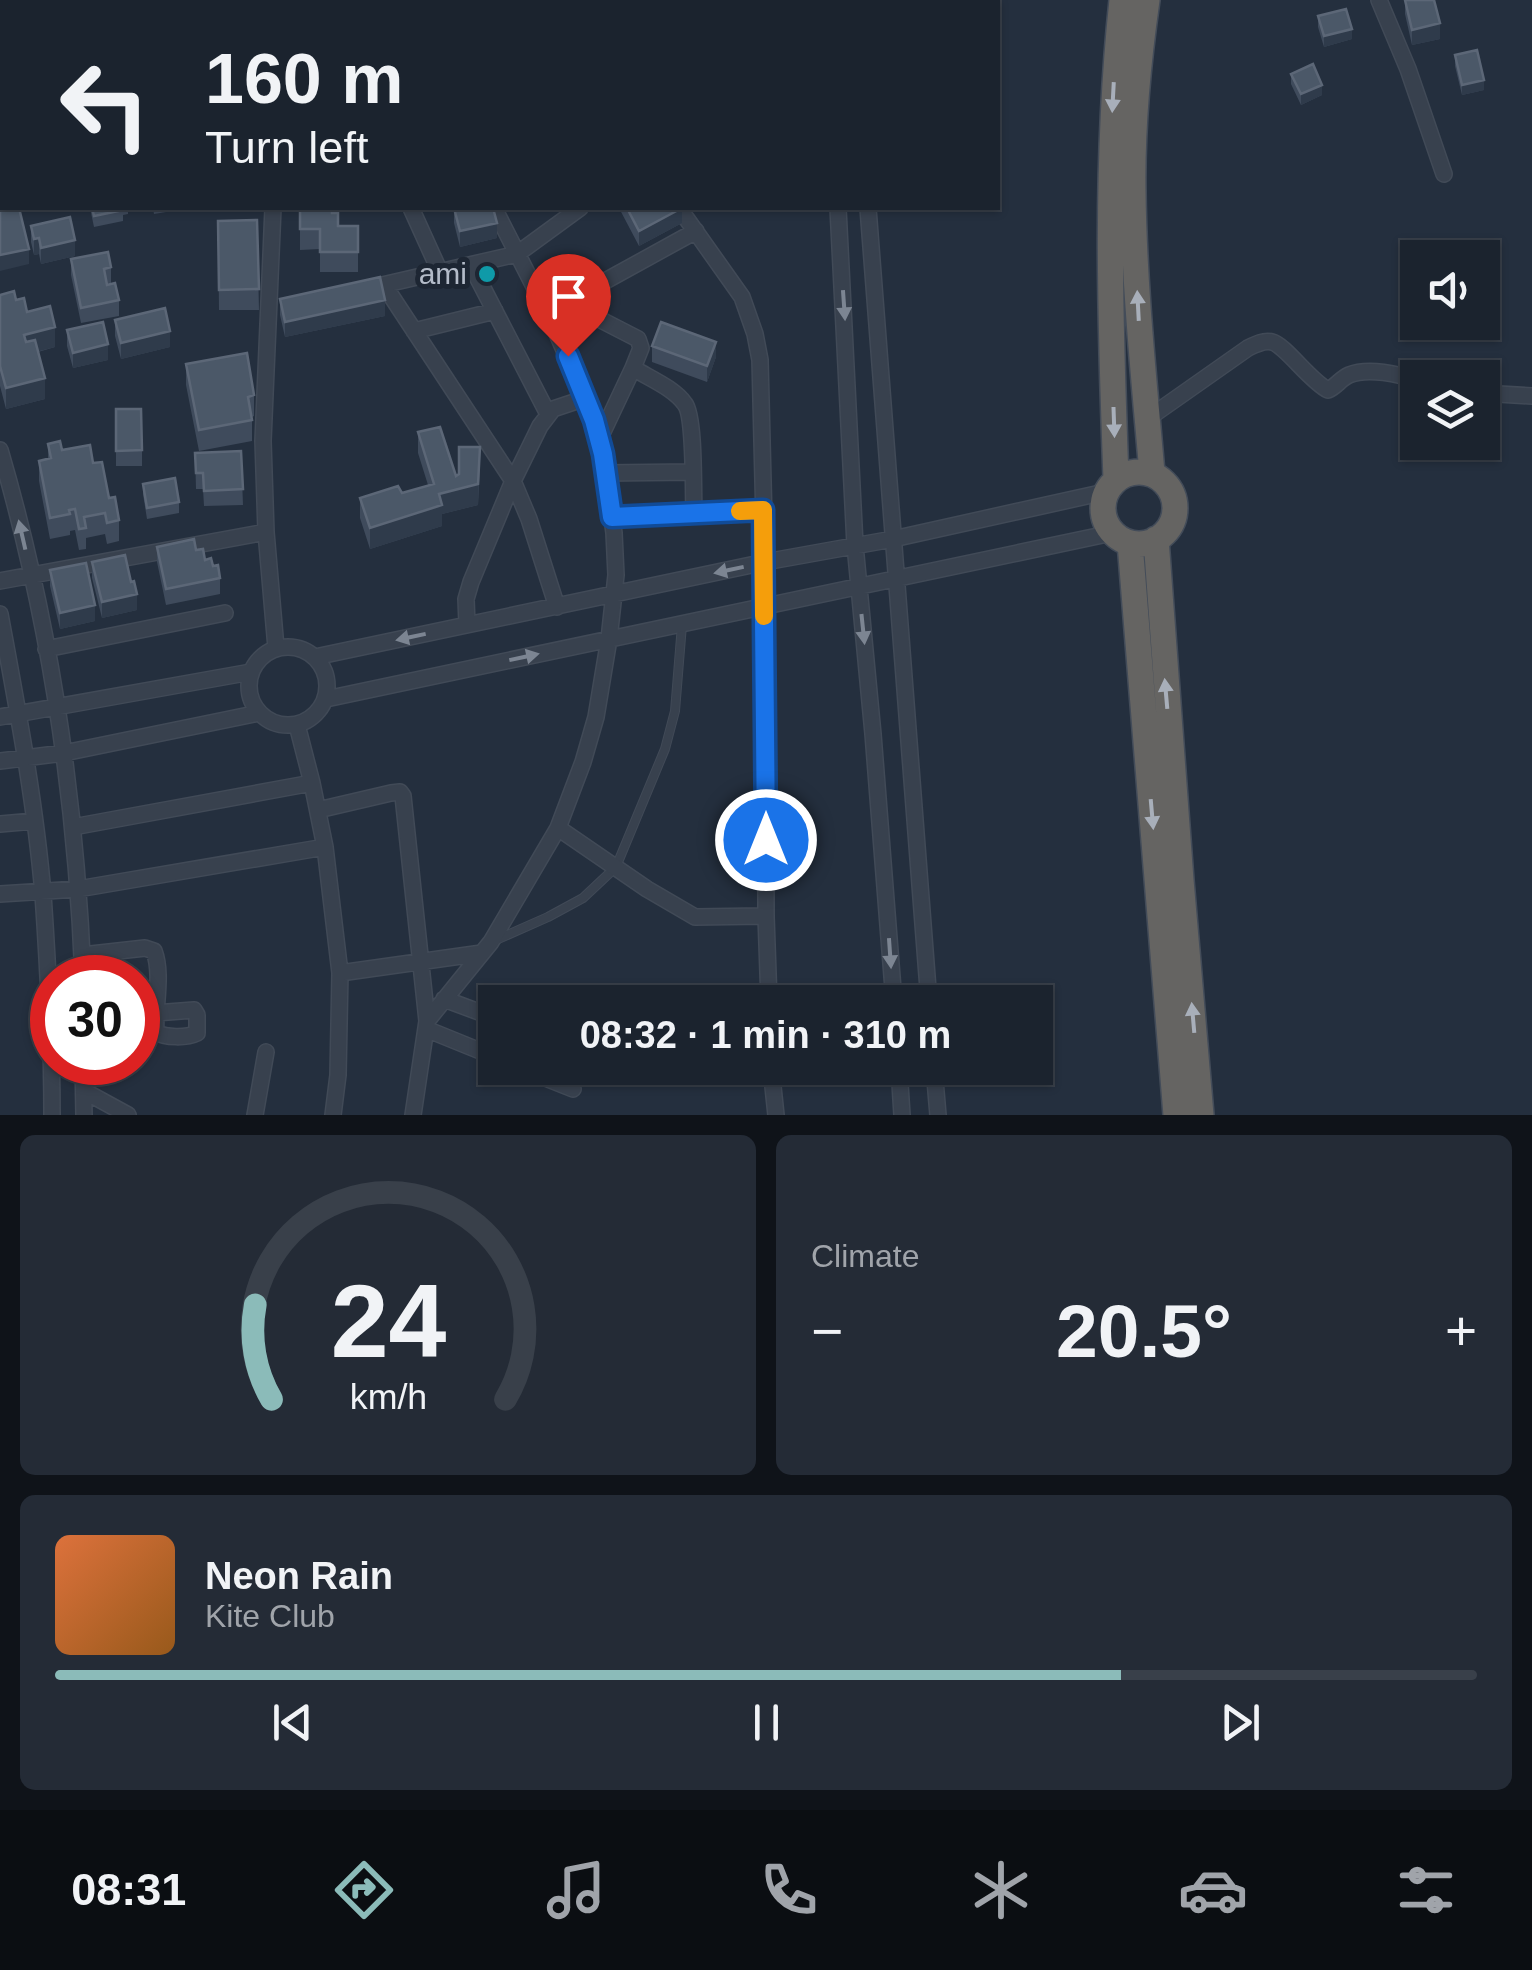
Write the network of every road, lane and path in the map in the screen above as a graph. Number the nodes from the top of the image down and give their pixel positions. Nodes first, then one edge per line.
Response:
1 (1122, 0) edge
2 (1147, 0) edge
3 (1379, 0) edge
4 (1444, 174) dead end
5 (273, 210) edge
6 (412, 210) edge
7 (495, 210) edge
8 (575, 210) edge
9 (681, 210) edge
10 (838, 210) edge
11 (868, 210) edge
12 (696, 230) junction
13 (517, 254) junction
14 (471, 265) junction
15 (440, 272) junction
16 (384, 284) junction
17 (364, 289) edge
18 (566, 302) junction
19 (288, 306) edge
20 (269, 310) junction
21 (495, 311) junction
22 (547, 313) junction
23 (414, 331) junction
24 (634, 368) junction
25 (1400, 376) edge
26 (1500, 394) edge
27 (1532, 396) edge
28 (586, 398) junction
29 (548, 414) junction
30 (1147, 419) junction
31 (600, 440) junction
32 (0, 450) edge
33 (692, 472) junction
34 (606, 473) junction
35 (1152, 474) junction
36 (513, 481) junction
37 (1111, 485) junction
38 (763, 510) junction
39 (694, 513) junction
40 (612, 517) junction
41 (266, 532) junction
42 (1133, 538) junction
43 (893, 539) junction
44 (855, 544) junction
45 (765, 562) junction
46 (32, 574) junction
47 (898, 579) junction
48 (0, 580) edge
49 (859, 588) junction
50 (613, 596) junction
51 (556, 607) junction
52 (764, 608) junction
53 (224, 613) dead end
54 (0, 614) edge
55 (467, 625) junction
56 (682, 625) junction
57 (609, 639) junction
58 (276, 648) junction
59 (46, 649) junction
60 (315, 656) junction
61 (251, 672) junction
62 (326, 699) junction
63 (58, 709) junction
64 (259, 713) junction
65 (19, 716) junction
66 (0, 718) edge
67 (297, 724) junction
68 (64, 753) junction
69 (26, 758) junction
70 (0, 761) edge
71 (312, 783) junction
72 (318, 810) junction
73 (34, 821) junction
74 (0, 824) edge
75 (73, 826) junction
76 (558, 828) junction
77 (325, 847) junction
78 (616, 867) junction
79 (78, 889) junction
80 (42, 891) junction
81 (0, 894) edge
82 (766, 916) junction
83 (486, 947) junction
84 (82, 954) joint
85 (155, 955) edge
86 (422, 961) junction
87 (340, 973) junction
88 (768, 985) edge
89 (893, 985) edge
90 (928, 985) edge
91 (444, 999) junction
92 (478, 1012) edge
93 (426, 1025) junction
94 (478, 1049) edge
95 (266, 1052) dead end
96 (84, 1085) edge
97 (566, 1085) edge
98 (773, 1085) edge
99 (900, 1085) edge
100 (935, 1085) edge
101 (573, 1089) dead end
102 (84, 1091) junction
103 (52, 1115) edge
104 (84, 1115) edge
105 (128, 1115) edge
106 (255, 1115) edge
107 (333, 1115) edge
108 (413, 1115) edge
109 (776, 1115) edge
110 (902, 1115) edge
111 (938, 1115) edge
112 (1176, 1115) edge
113 (1201, 1115) edge

1 -> 37 highway
30 -> 2 highway
3 - 4 street
5 - 20 street
6 - 15 street
7 - 13 street
8 - 13 street
9 - 12 street
10 -> 44 street
11 - 43 street
12 - 18 street
12 - 38 street
13 - 14 street
13 - 22 street
14 - 15 street
14 - 21 street
15 - 16 street
16 - 17 street
16 - 23 street
18 - 22 street
18 - 24 street
19 - 20 street
20 - 41 street
21 - 23 street
21 - 29 street
22 - 28 street
23 - 36 street
24 - 31 street
24 - 33 street
25 - 30 street
26 - 27 street
28 - 29 street
28 - 31 street
29 - 36 street
30 - 35 highway
31 - 34 street
46 -> 32 street
33 - 34 street
33 - 39 street
34 - 40 street
35 - 37 highway
35 - 42 highway
36 - 51 street
36 - 55 street
37 - 42 highway
37 - 43 street
38 - 39 street
38 - 45 street
39 - 40 street
40 - 50 street
41 - 46 street
41 - 58 street
42 - 47 street
42 -> 112 highway
113 -> 42 highway
43 - 44 street
43 - 47 street
44 - 45 street
44 - 49 street
45 -> 50 street
45 - 52 street
46 - 48 street
46 - 59 street
47 - 49 street
47 - 90 street
49 - 52 street
49 -> 89 street
50 - 51 street
50 - 57 street
51 - 55 street
52 - 56 street
52 - 82 street
53 - 59 street
54 - 65 street
55 -> 60 street
56 - 57 street
56 - 78 lane
62 -> 57 street
57 - 76 street
58 - 60 street
58 - 61 street
59 - 63 street
60 - 62 street
61 - 63 street
61 - 64 street
62 - 67 street
63 - 65 street
63 - 68 street
64 - 67 street
64 - 68 street
65 - 66 street
65 - 69 street
67 - 71 street
68 - 69 street
68 - 75 street
69 - 70 street
69 - 73 street
71 - 72 street
71 - 75 street
72 - 77 street
72 - 86 street
73 - 74 street
73 - 80 street
75 - 79 street
76 - 78 street
76 - 83 street
77 - 79 street
77 - 87 street
78 - 82 street
78 - 83 lane
79 - 80 street
79 - 84 street
80 - 81 street
80 - 103 street
82 - 88 street
83 - 86 street
83 - 91 street
84 - 85 street
86 - 87 street
86 - 93 street
87 - 107 street
91 - 92 street
91 - 93 street
93 - 94 street
93 - 108 street
95 - 106 street
96 - 102 street
97 - 101 street
98 - 109 street
99 - 110 street
100 - 111 street
102 - 104 street
102 - 105 street

